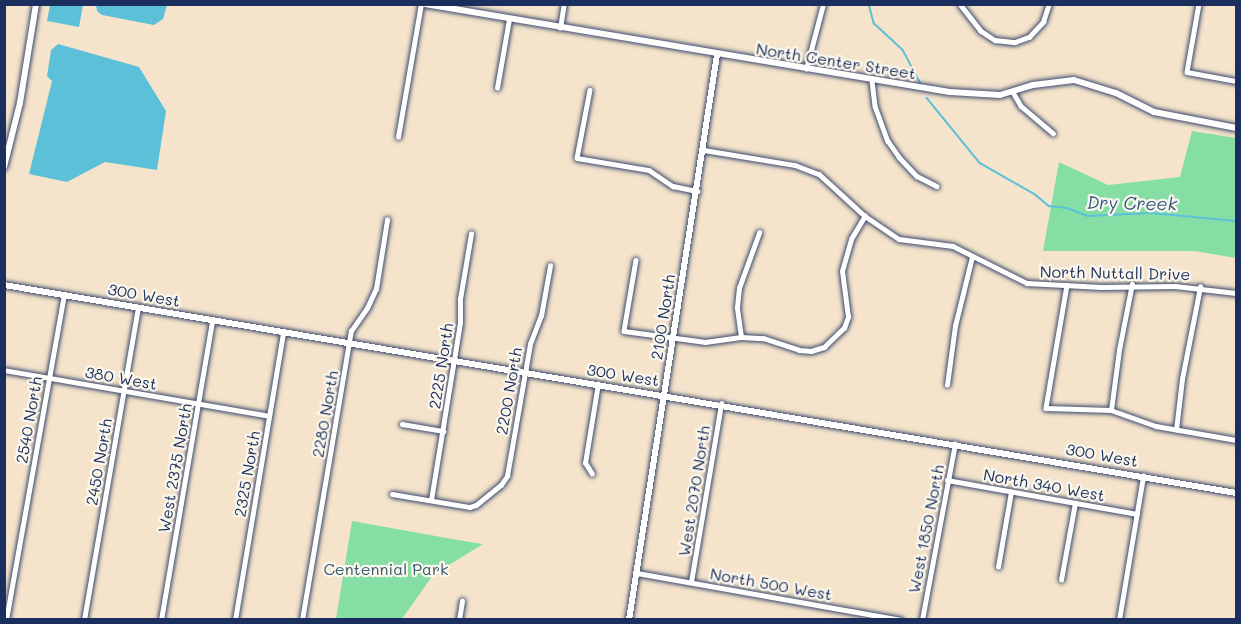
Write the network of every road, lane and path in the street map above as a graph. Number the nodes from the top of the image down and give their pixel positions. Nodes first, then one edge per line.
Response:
1 (36, 4) edge
2 (423, 4) edge
3 (564, 4) edge
4 (823, 4) edge
5 (960, 4) edge
6 (1049, 4) edge
7 (1199, 4) edge
8 (459, 7) edge
9 (509, 19) junction
10 (560, 28) junction
11 (717, 55) junction
12 (806, 69) junction
13 (872, 81) junction
14 (1236, 81) edge
15 (497, 88) dead end
16 (590, 90) dead end
17 (1013, 92) junction
18 (1236, 128) edge
19 (1053, 134) dead end
20 (398, 136) dead end
21 (704, 150) junction
22 (4, 167) edge
23 (937, 186) dead end
24 (697, 190) junction
25 (865, 216) junction
26 (387, 220) dead end
27 (759, 233) dead end
28 (471, 234) dead end
29 (972, 258) junction
30 (636, 260) dead end
31 (550, 266) dead end
32 (1132, 284) junction
33 (4, 285) edge
34 (1067, 285) junction
35 (1200, 287) junction
36 (1236, 293) edge
37 (64, 295) junction
38 (138, 308) junction
39 (212, 321) junction
40 (283, 333) junction
41 (741, 337) junction
42 (673, 339) junction
43 (349, 344) junction
44 (454, 361) junction
45 (4, 370) edge
46 (524, 373) junction
47 (49, 378) junction
48 (598, 384) junction
49 (947, 385) dead end
50 (123, 390) junction
51 (664, 395) junction
52 (198, 404) junction
53 (721, 404) junction
54 (1111, 410) junction
55 (269, 416) junction
56 (402, 424) dead end
57 (1176, 430) junction
58 (442, 431) junction
59 (1236, 440) edge
60 (955, 444) junction
61 (592, 474) dead end
62 (1143, 476) junction
63 (947, 480) junction
64 (1011, 492) junction
65 (1236, 493) edge
66 (392, 494) dead end
67 (431, 500) junction
68 (1075, 503) junction
69 (1137, 514) junction
70 (998, 567) dead end
71 (637, 573) junction
72 (1061, 580) dead end
73 (691, 582) junction
74 (462, 601) dead end
75 (6, 620) edge
76 (84, 620) edge
77 (161, 620) edge
78 (235, 620) edge
79 (302, 620) edge
80 (459, 620) edge
81 (629, 620) edge
82 (901, 620) edge
83 (922, 620) edge
84 (1119, 620) edge

1 - 22 street
2 - 8 street, North Center Street
2 - 20 street
3 - 10 street
4 - 12 street
5 - 6 street
7 - 14 street
8 - 9 street, North Center Street
9 - 10 street, North Center Street
9 - 15 street
10 - 11 street, North Center Street
11 - 12 street, North Center Street
11 - 21 street, 2100 North
12 - 13 street, North Center Street
13 - 17 street, North Center Street
13 - 23 street
16 - 24 street
17 - 18 street, North Center Street
17 - 19 street
21 - 24 street, 2100 North
21 - 25 street, North Nuttall Drive
24 - 42 street, 2100 North
25 - 29 street, North Nuttall Drive
25 - 41 street
26 - 43 street, 2280 North
27 - 41 street
28 - 44 street, 2225 North
29 - 34 street, North Nuttall Drive
29 - 49 street
30 - 42 street
31 - 46 street, 2200 North
32 - 34 street, North Nuttall Drive
32 - 35 street, North Nuttall Drive
32 - 54 street
33 - 37 street, 300 West
34 - 54 street
35 - 36 street, North Nuttall Drive
35 - 57 street
37 - 38 street, 300 West
37 - 47 street, 2540 North
38 - 39 street, 300 West
38 - 50 street, 2450 North
39 - 40 street, 300 West
39 - 52 street, West 2375 North
40 - 43 street, 300 West
40 - 55 street, 2325 North
41 - 42 street
42 - 51 street, 2100 North
43 - 44 street, 300 West
43 - 79 street, 2280 North
44 - 46 street, 300 West
44 - 58 street, 2225 North
45 - 47 street, 380 West
46 - 48 street, 300 West
46 - 67 street, 2200 North
47 - 50 street, 380 West
47 - 75 street, 2540 North
48 - 51 street, 300 West
48 - 61 street
50 - 52 street, 380 West
50 - 76 street, 2450 North
51 - 53 street, 300 West
51 - 71 street, 2100 North
52 - 55 street, 380 West
52 - 77 street, West 2375 North
53 - 60 street, 300 West
53 - 73 street, West 2070 North
54 - 57 street
55 - 78 street, 2325 North
56 - 58 street
57 - 59 street
58 - 67 street, 2225 North
60 - 62 street, 300 West
60 - 63 street, West 1850 North
62 - 65 street, 300 West
62 - 69 street
63 - 64 street, North 340 West
63 - 83 street, West 1850 North
64 - 68 street, North 340 West
64 - 70 street
66 - 67 street
68 - 69 street, North 340 West
68 - 72 street
69 - 84 street
71 - 73 street, North 500 West
71 - 81 street, 2100 North
73 - 82 street, North 500 West
74 - 80 street

